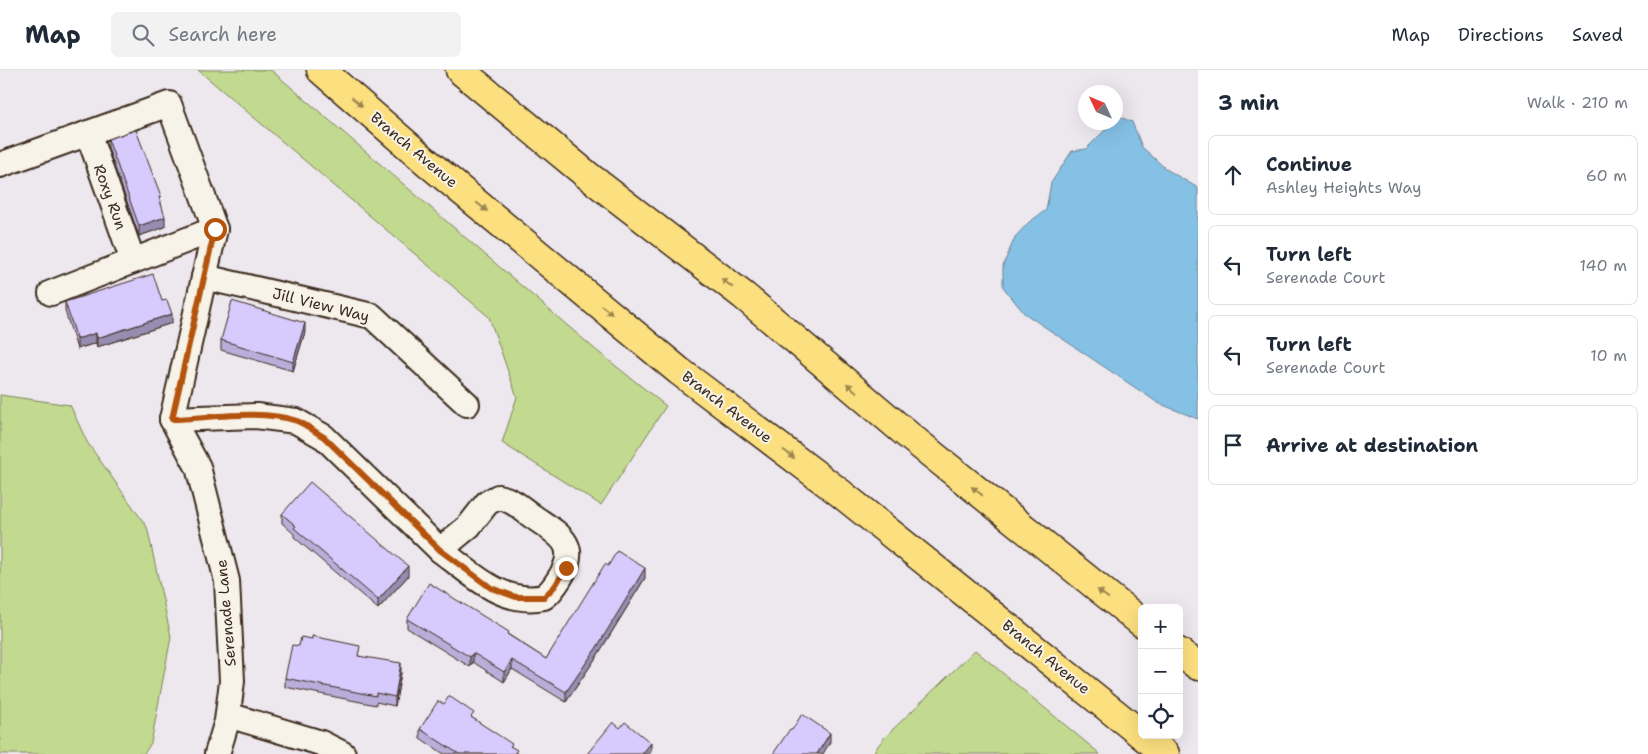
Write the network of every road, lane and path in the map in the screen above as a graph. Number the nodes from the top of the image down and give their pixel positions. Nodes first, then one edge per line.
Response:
1 (321, 70) edge
2 (460, 70) edge
3 (88, 134) junction
4 (0, 165) edge
5 (215, 229) junction
6 (133, 261) junction
7 (204, 277) junction
8 (50, 293) dead end
9 (467, 404) dead end
10 (172, 419) junction
11 (440, 550) junction
12 (1138, 621) edge
13 (1183, 655) edge
14 (1198, 666) edge
15 (228, 715) junction
16 (1138, 732) edge
17 (1147, 739) edge
18 (217, 754) edge
19 (343, 754) edge
20 (1165, 754) edge

1 -> 16 highway, Branch Avenue
12 -> 2 highway
3 - 4 street
3 - 5 street
3 - 6 street, Roxy Run
5 - 6 street
5 - 7 street
6 - 8 street
7 - 9 street, Jill View Way
7 - 10 street
10 - 11 street
10 - 15 street, Serenade Lane
11 - 11 street
13 - 14 highway
15 - 18 street, Serenade Lane
15 - 19 street
17 - 20 highway, Branch Avenue

